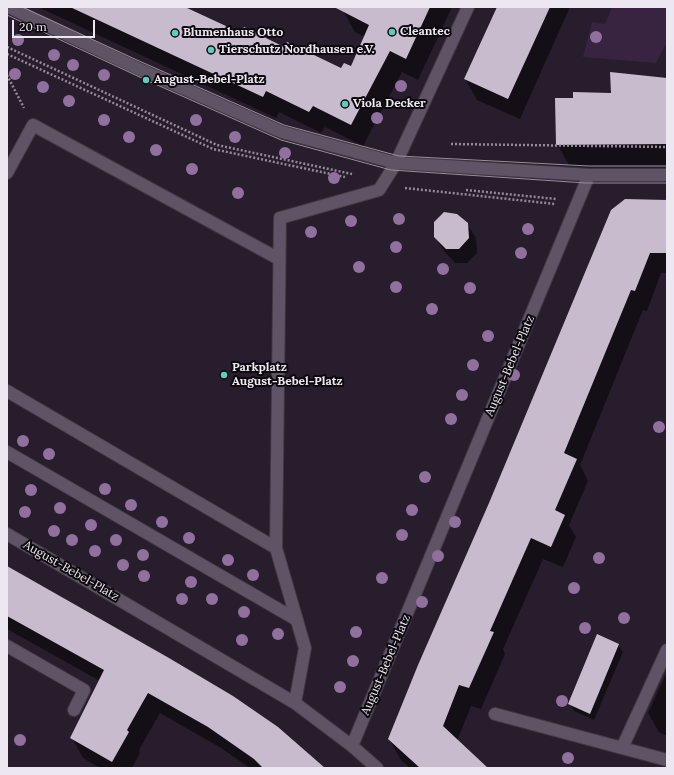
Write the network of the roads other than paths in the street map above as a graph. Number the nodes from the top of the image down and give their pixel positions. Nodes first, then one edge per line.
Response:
1 (9, 7) edge
2 (468, 7) edge
3 (396, 163) junction
4 (7, 173) edge
5 (589, 175) junction
6 (667, 175) edge
7 (279, 259) junction
8 (7, 391) edge
9 (7, 452) edge
10 (7, 534) edge
11 (276, 548) junction
12 (297, 620) junction
13 (7, 646) edge
14 (667, 650) edge
15 (295, 703) junction
16 (74, 710) dead end
17 (495, 714) dead end
18 (352, 746) junction
19 (622, 748) junction
20 (667, 760) edge
21 (377, 768) edge

1 - 3 street
2 - 3 street
3 - 5 street
3 - 7 street
4 - 7 street
5 - 6 street
5 - 18 street, August-Bebel-Platz
7 - 11 street
8 - 11 street
9 - 12 street
10 - 15 street, August-Bebel-Platz
11 - 12 street
12 - 15 street
13 - 16 street
14 - 19 street
15 - 18 street, August-Bebel-Platz
17 - 19 street
18 - 21 street
19 - 20 street

